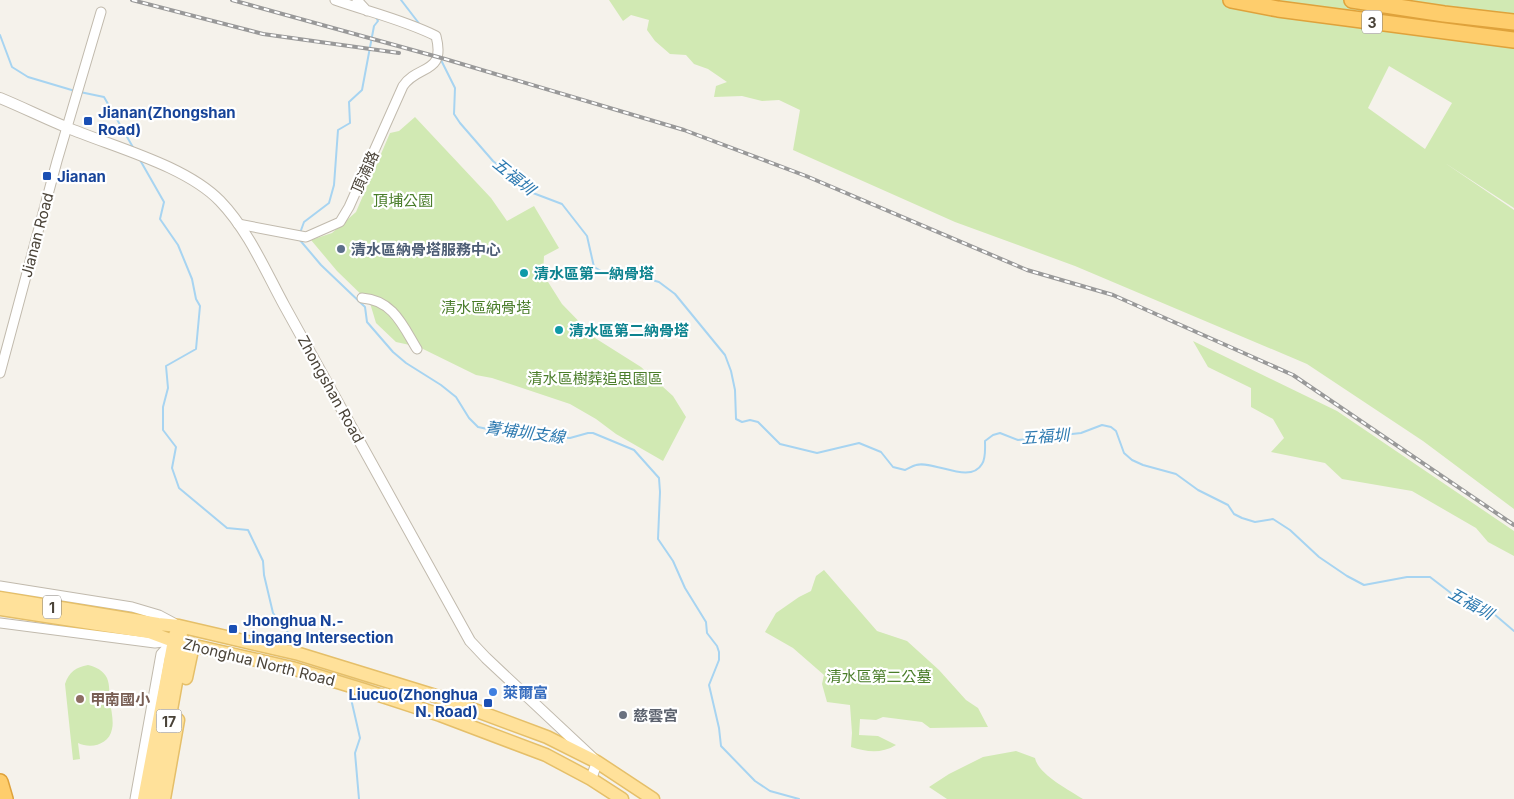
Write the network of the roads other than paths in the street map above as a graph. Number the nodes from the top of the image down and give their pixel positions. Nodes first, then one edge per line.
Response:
1 (335, 0) edge
2 (357, 0) edge
3 (1231, 0) edge
4 (1352, 0) edge
5 (101, 12) dead end
6 (368, 12) junction
7 (1514, 22) edge
8 (1514, 40) edge
9 (0, 98) edge
10 (68, 128) junction
11 (238, 224) junction
12 (362, 298) dead end
13 (417, 349) dead end
14 (0, 373) edge
15 (0, 586) edge
16 (0, 598) edge
17 (0, 609) edge
18 (103, 620) junction
19 (0, 623) edge
20 (179, 626) junction
21 (183, 643) junction
22 (597, 762) junction
23 (591, 779) junction
24 (0, 782) edge
25 (5, 799) edge
26 (135, 799) edge
27 (144, 799) edge
28 (155, 799) edge
29 (164, 799) edge
30 (622, 799) edge
31 (653, 799) edge

1 - 6 street
2 - 6 street
3 - 8 highway, 3
4 - 7 highway, 3
5 - 10 street, Jianan Road
6 - 11 street, 頂湳路
9 - 10 street, Zhongshan Road
10 - 11 street, Zhongshan Road
10 - 14 street, Jianan Road
11 - 22 street, Zhongshan Road
12 - 13 street
15 - 20 street, Zhonghua North Road
16 - 18 main road, 1
17 - 18 main road, 1
18 - 20 main road, 1
18 - 21 main road, 1
19 - 21 street, Zhonghua North Road
20 - 21 main road, 17
20 - 22 main road, Zhonghua North Road / 1
21 - 23 main road, Zhonghua North Road / 1
21 - 26 street
21 - 27 main road, 17
21 - 28 main road, 17
21 - 29 main road, 17
22 - 23 street
22 - 31 main road, Zhongshan Road / 1
23 - 30 main road, 1
24 - 25 highway

